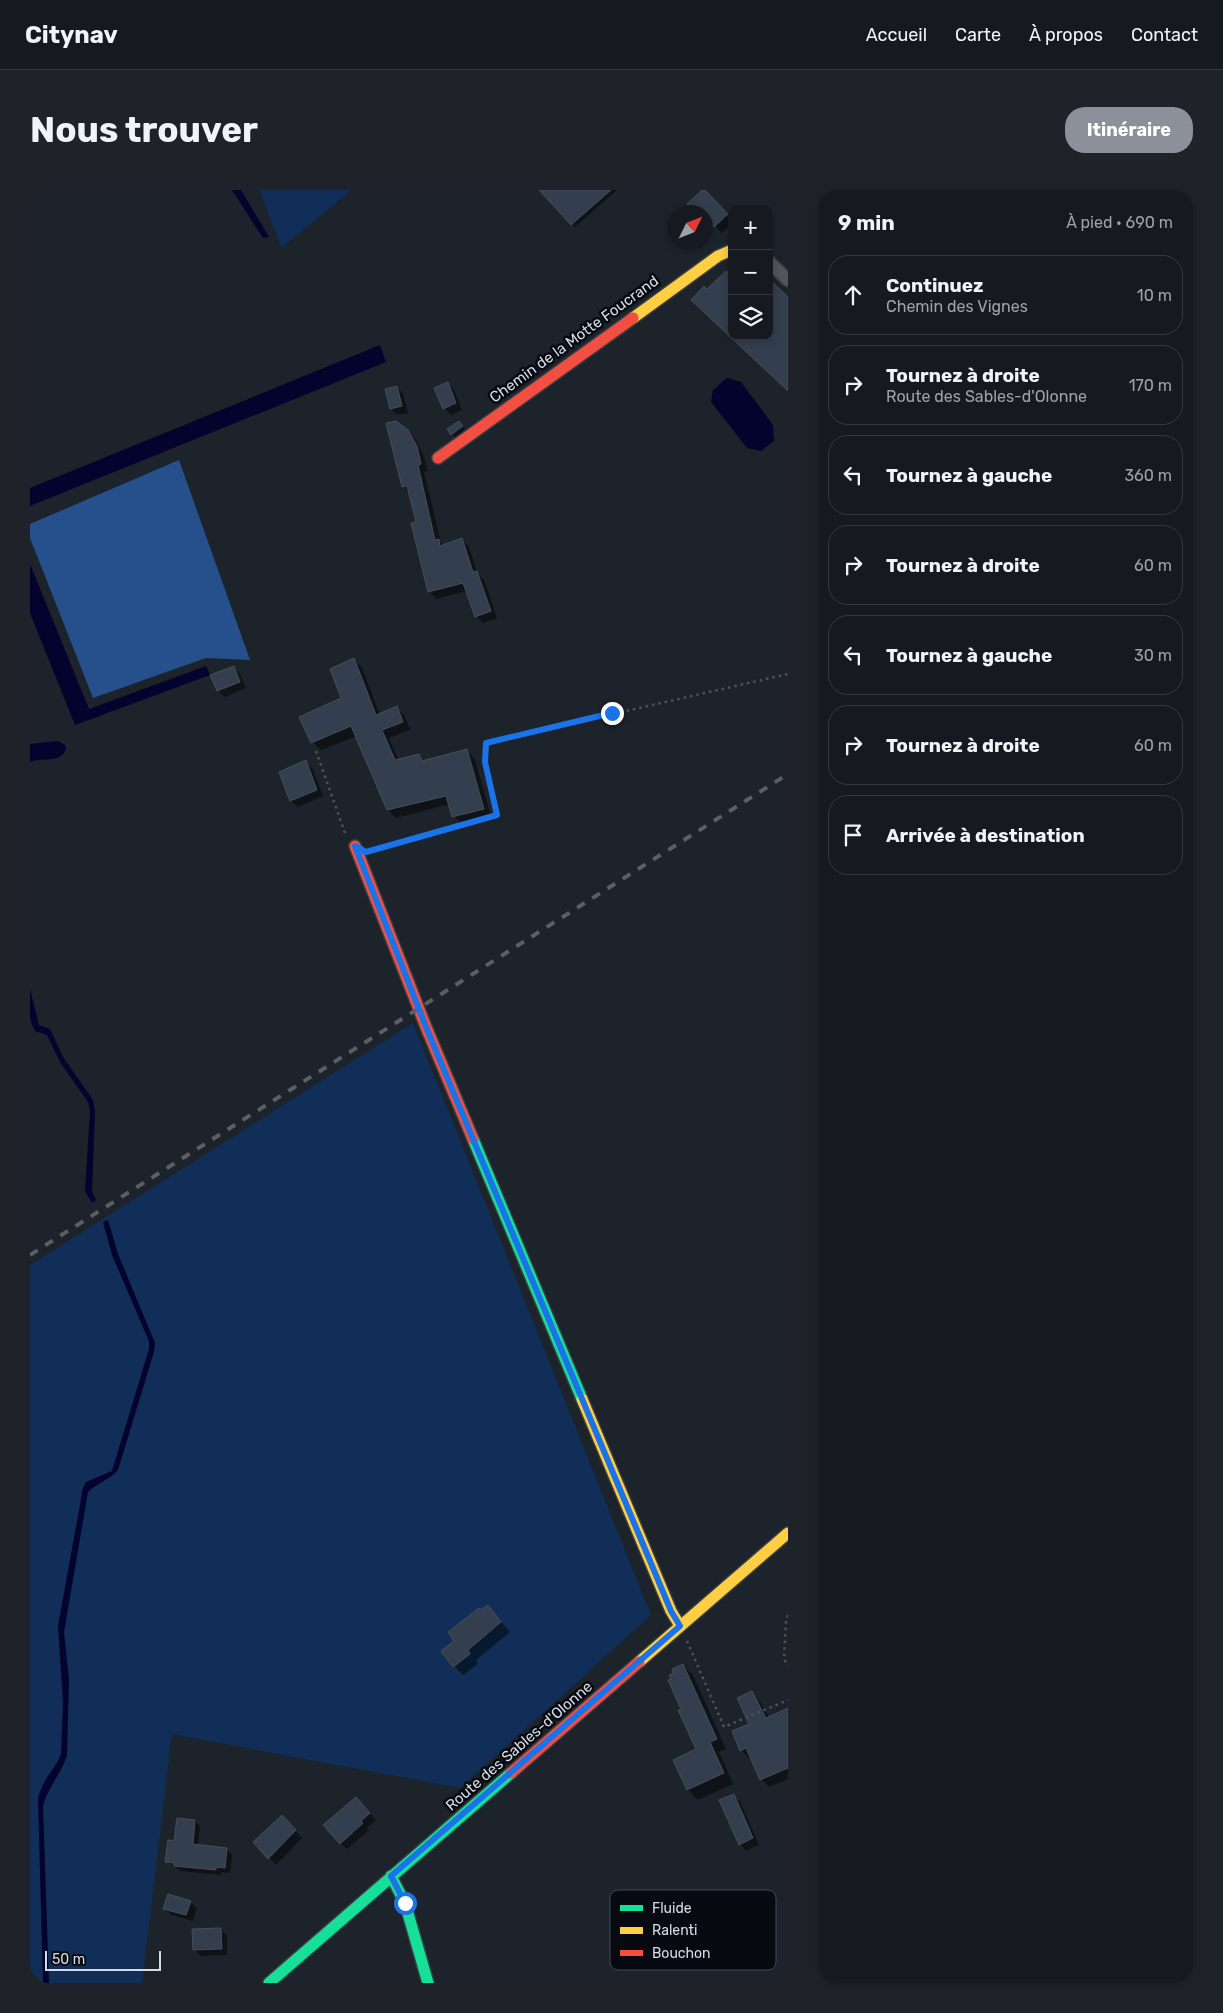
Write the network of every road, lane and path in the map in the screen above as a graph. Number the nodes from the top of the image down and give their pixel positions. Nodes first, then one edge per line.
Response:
1 (728, 252) edge
2 (773, 266) edge
3 (788, 280) edge
4 (438, 458) dead end
5 (788, 674) edge
6 (316, 751) dead end
7 (355, 846) junction
8 (788, 1533) edge
9 (788, 1615) edge
10 (680, 1626) junction
11 (788, 1666) edge
12 (788, 1700) edge
13 (391, 1876) junction
14 (270, 1983) edge
15 (428, 1983) edge

1 - 4 street, Chemin de la Motte Foucrand
2 - 3 street
5 - 7 path
6 - 7 path
7 - 10 street
8 - 10 street, Route des Sables-d'Olonne
9 - 11 path
10 - 12 path
10 - 13 street, Route des Sables-d'Olonne
13 - 14 street, Route des Sables-d'Olonne
13 - 15 street

